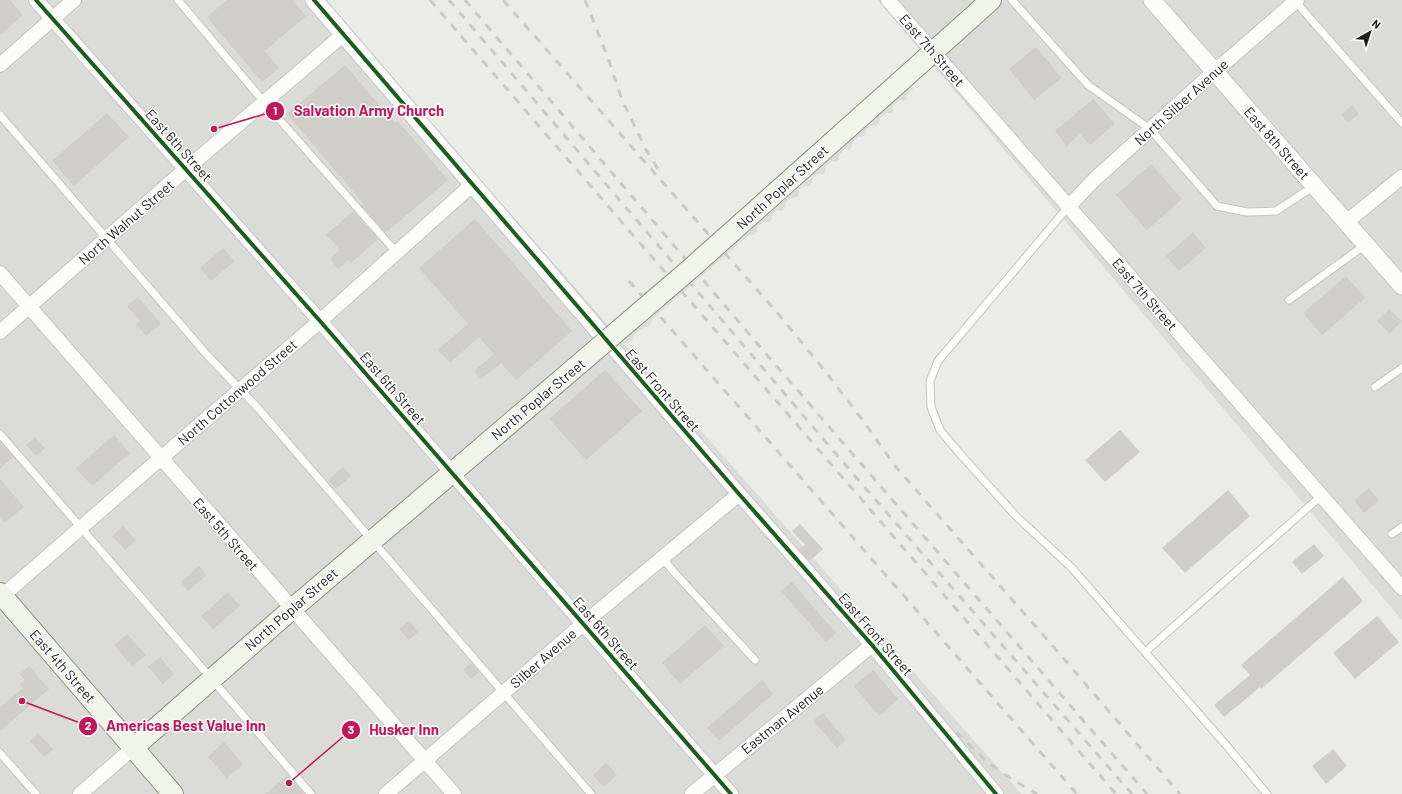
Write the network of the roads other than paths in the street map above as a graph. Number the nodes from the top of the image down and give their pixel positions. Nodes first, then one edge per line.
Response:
1 (36, 0) edge
2 (74, 0) edge
3 (178, 0) edge
4 (314, 0) edge
5 (888, 0) edge
6 (991, 0) edge
7 (1012, 0) edge
8 (1152, 0) edge
9 (1295, 1) edge
10 (53, 19) junction
11 (344, 34) junction
12 (933, 52) junction
13 (0, 65) edge
14 (1214, 72) junction
15 (264, 102) junction
16 (0, 115) edge
17 (1402, 123) edge
18 (1150, 129) junction
19 (185, 169) junction
20 (1402, 177) edge
21 (473, 184) junction
22 (1314, 186) junction
23 (1068, 207) junction
24 (1346, 223) junction
25 (106, 238) junction
26 (1365, 245) junction
27 (397, 252) junction
28 (0, 273) edge
29 (1402, 286) edge
30 (1290, 300) dead end
31 (29, 307) junction
32 (320, 321) junction
33 (0, 332) edge
34 (608, 342) joint
35 (1402, 368) edge
36 (1376, 387) dead end
37 (240, 390) junction
38 (0, 434) edge
39 (160, 458) junction
40 (452, 472) junction
41 (739, 494) junction
42 (1321, 496) junction
43 (81, 527) junction
44 (1402, 527) edge
45 (1392, 534) dead end
46 (371, 540) junction
47 (663, 558) junction
48 (1402, 588) edge
49 (1, 596) edge
50 (292, 609) junction
51 (583, 624) junction
52 (872, 645) junction
53 (1145, 652) junction
54 (755, 660) dead end
55 (211, 679) junction
56 (503, 693) junction
57 (133, 748) junction
58 (0, 753) edge
59 (424, 761) junction
60 (714, 774) junction
61 (36, 794) edge
62 (80, 794) edge
63 (173, 794) edge
64 (311, 794) edge
65 (386, 794) edge
66 (454, 794) edge
67 (591, 794) edge
68 (692, 794) edge
69 (731, 794) edge
70 (996, 794) edge
71 (1267, 794) edge

1 - 10 street, East 6th Street
2 - 10 street
3 - 15 lane
4 - 11 street, East Front Street
5 - 12 street, East 7th Street
6 - 12 main road, North Poplar Street
7 - 18 lane
8 - 14 street, East 8th Street
9 - 14 street, North Silber Avenue
9 - 17 lane
10 - 13 street
10 - 19 street, East 6th Street
11 - 15 street, North Walnut Street
11 - 21 street, East Front Street
12 - 23 street, East 7th Street
12 - 40 main road, North Poplar Street, bridge
14 - 18 street, North Silber Avenue
14 - 22 street, East 8th Street
15 - 19 street, North Walnut Street
15 - 27 lane
16 - 25 lane
18 - 22 lane
18 - 23 street, North Silber Avenue
19 - 25 street, North Walnut Street
19 - 32 street, East 6th Street
20 - 24 street
21 - 27 street, North Cottonwood Street
21 - 34 street, East Front Street
22 - 24 street, East 8th Street
23 - 42 street, East 7th Street
23 - 53 lane
24 - 26 street, East 8th Street
25 - 31 street, North Walnut Street
25 - 37 lane
26 - 29 street, East 8th Street
26 - 30 lane
27 - 32 street, North Cottonwood Street
28 - 31 street, East 5th Street
31 - 33 street, North Walnut Street
31 - 39 street, East 5th Street
32 - 37 street, North Cottonwood Street
32 - 40 street, East 6th Street
34 - 41 street, East Front Street
35 - 36 lane
37 - 39 street, North Cottonwood Street
37 - 46 lane
38 - 43 lane
39 - 43 street, North Cottonwood Street
39 - 50 street, East 5th Street
40 - 46 main road, North Poplar Street
40 - 51 street, East 6th Street
41 - 47 street, Silber Avenue
41 - 52 street, East Front Street
42 - 48 street, East 7th Street
42 - 53 lane
43 - 49 street, North Cottonwood Street
43 - 55 lane
44 - 45 lane
46 - 50 main road, North Poplar Street
46 - 56 lane
47 - 51 street, Silber Avenue
47 - 54 lane
49 - 57 main road, East 4th Street
50 - 55 main road, North Poplar Street
50 - 59 street, East 5th Street
51 - 56 street, Silber Avenue
51 - 60 street, East 6th Street
52 - 60 street, Eastman Avenue
52 - 70 street, East Front Street
53 - 71 lane
55 - 57 main road, North Poplar Street
55 - 64 lane
56 - 59 street, Silber Avenue
56 - 67 lane
57 - 62 street, North Poplar Street
57 - 63 main road, East 4th Street
58 - 61 lane
59 - 65 street, Silber Avenue
59 - 66 street, East 5th Street
60 - 68 street, Eastman Avenue
60 - 69 street, East 6th Street

